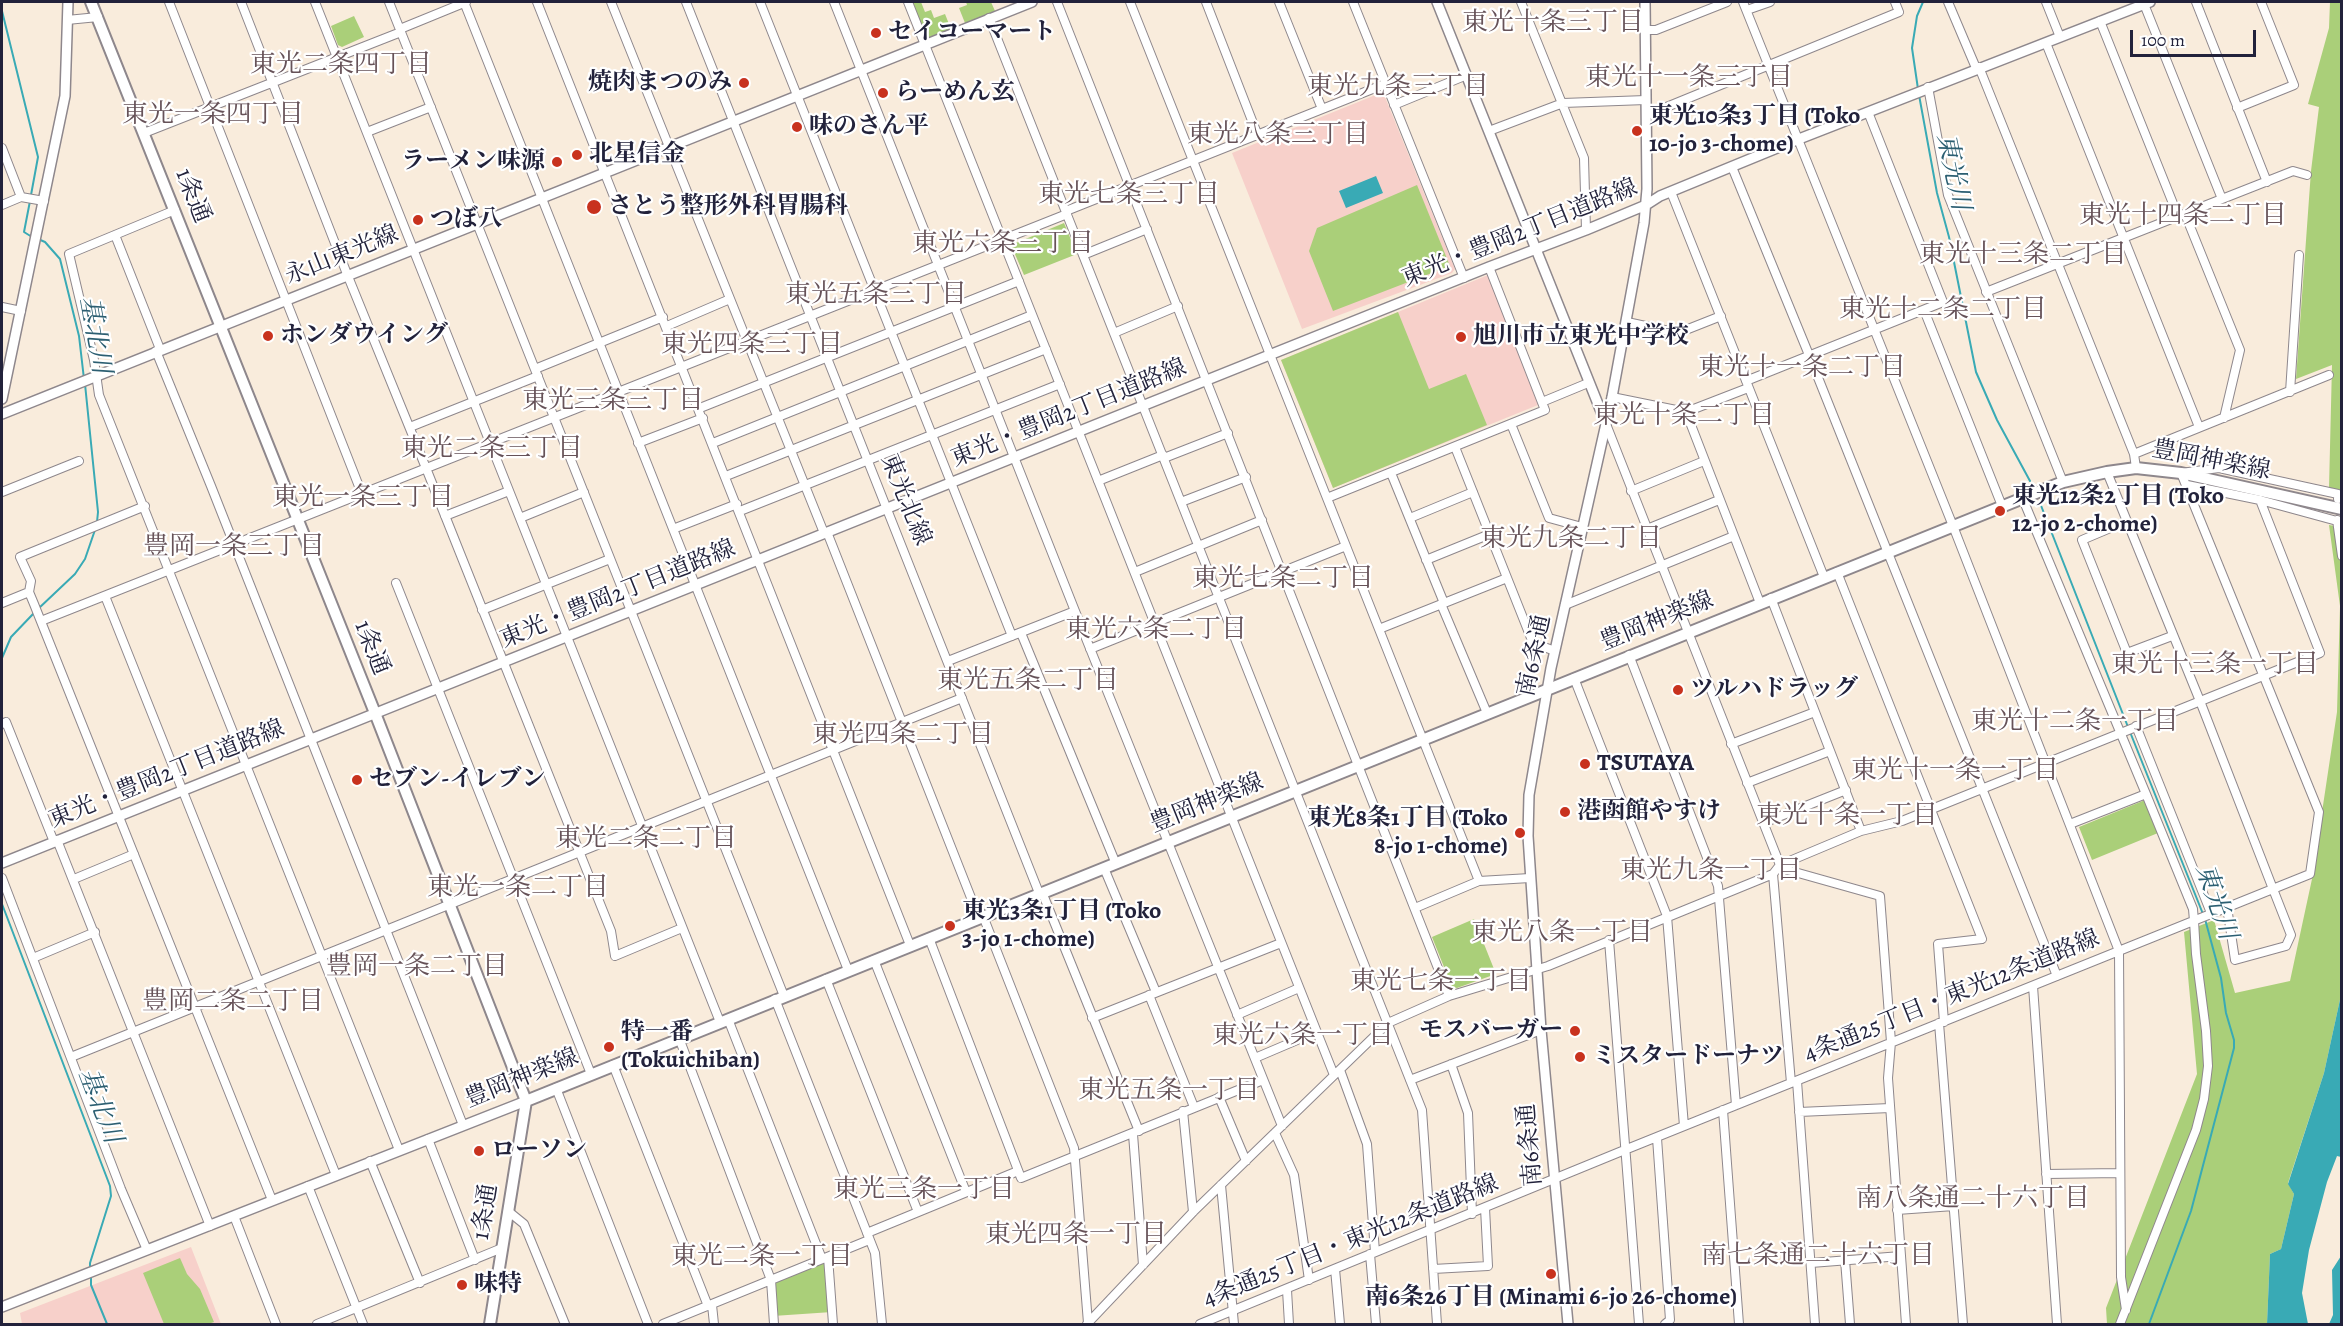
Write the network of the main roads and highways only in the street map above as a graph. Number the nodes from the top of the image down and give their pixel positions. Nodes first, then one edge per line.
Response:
1 (91, 2) edge
2 (2338, 512) edge
3 (526, 1101) junction
4 (490, 1324) edge

1 - 3 main road, 1条通
2 - 3 main road, 豊岡神楽線
3 - 4 main road, 1条通

